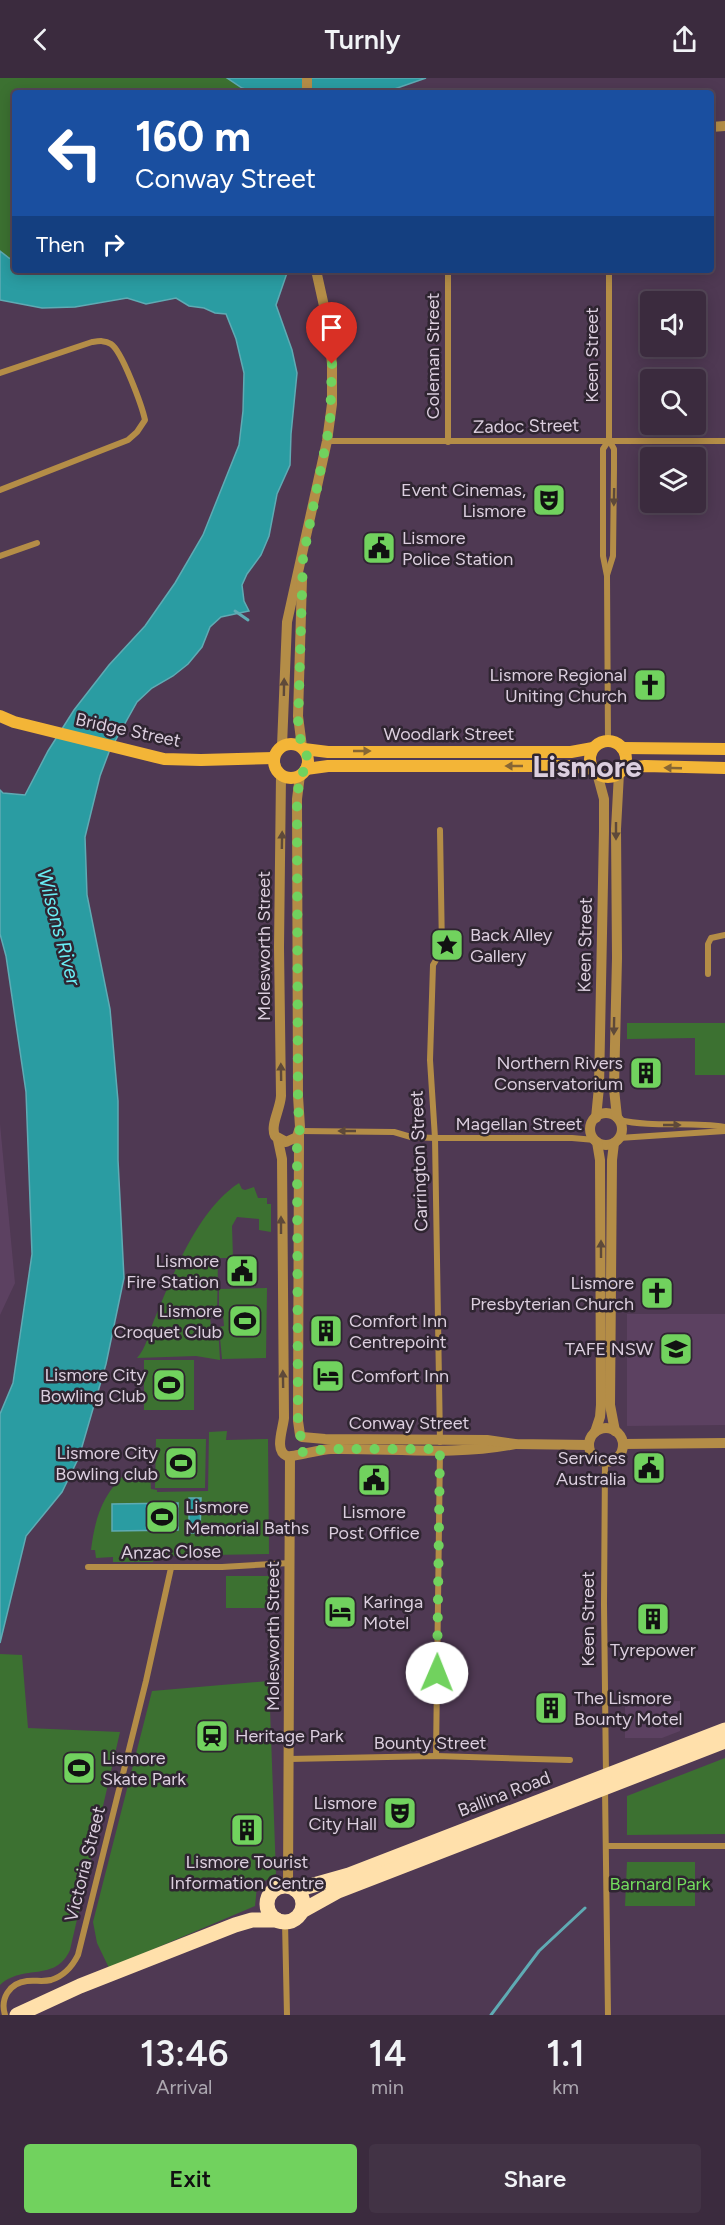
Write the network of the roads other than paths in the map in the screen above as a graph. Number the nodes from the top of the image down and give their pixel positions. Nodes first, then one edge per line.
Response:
1 (317, 273) edge
2 (447, 273) edge
3 (609, 273) edge
4 (0, 373) edge
5 (609, 440) junction
6 (327, 441) junction
7 (725, 441) edge
8 (448, 442) junction
9 (0, 490) edge
10 (37, 543) dead end
11 (0, 556) edge
12 (303, 558) junction
13 (607, 576) junction
14 (0, 716) edge
15 (14, 722) junction
16 (0, 724) edge
17 (608, 741) junction
18 (282, 746) junction
19 (303, 748) junction
20 (593, 748) junction
21 (622, 748) junction
22 (725, 749) edge
23 (274, 759) junction
24 (725, 768) edge
25 (595, 771) junction
26 (620, 771) junction
27 (303, 772) junction
28 (281, 775) junction
29 (440, 830) dead end
30 (725, 935) edge
31 (708, 974) dead end
32 (277, 1118) junction
33 (596, 1118) junction
34 (618, 1119) junction
35 (299, 1129) junction
36 (725, 1129) edge
37 (435, 1138) junction
38 (278, 1140) junction
39 (617, 1140) junction
40 (596, 1141) junction
41 (615, 1431) junction
42 (595, 1432) junction
43 (301, 1436) junction
44 (282, 1438) junction
45 (725, 1443) edge
46 (515, 1444) junction
47 (623, 1444) junction
48 (439, 1445) junction
49 (589, 1445) junction
50 (302, 1452) junction
51 (290, 1457) junction
52 (605, 1462) junction
53 (290, 1563) junction
54 (88, 1567) dead end
55 (171, 1568) junction
56 (725, 1730) edge
57 (725, 1741) edge
58 (436, 1756) junction
59 (289, 1759) junction
60 (570, 1760) dead end
61 (606, 1782) junction
62 (607, 1845) junction
63 (725, 1846) edge
64 (292, 1888) junction
65 (269, 1898) junction
66 (302, 1911) junction
67 (281, 1921) junction
68 (234, 1925) junction
69 (20, 2013) edge
70 (5, 2015) edge
71 (287, 2015) edge
72 (608, 2015) edge

1 - 6 street
2 - 8 street, Coleman Street
3 - 5 street, Keen Street
4 - 9 street
5 - 7 street, Zadoc Street
5 - 8 street, Zadoc Street
5 -> 13 street, Keen Street
5 - 13 street, Keen Street
6 - 8 street, Zadoc Street
6 - 12 street
10 - 11 street
18 -> 12 street
12 - 19 street
13 - 17 street, Keen Street
14 - 15 main road, Bridge Street
15 - 16 main road, Bridge Street
15 - 23 main road, Bridge Street
17 - 20 main road
17 - 21 main road
18 - 19 main road
18 - 23 main road
19 -> 20 main road, Woodlark Street
19 - 27 main road
20 - 25 main road
21 - 22 main road
21 - 26 main road
23 - 28 main road
24 -> 26 main road
25 - 26 main road
25 -> 27 main road, Woodlark Street
25 - 33 street, Keen Street
26 -> 34 street, Keen Street
27 - 28 main road
27 - 35 street, Molesworth Street
32 -> 28 street, Molesworth Street
29 - 37 street, Carrington Street
30 - 31 street
32 - 35 street
32 - 38 street
33 - 34 street
33 - 40 street
34 -> 36 street
34 - 39 street
37 -> 35 street, Magellan Street
35 - 38 street
35 - 43 street, Molesworth Street
36 - 39 street
37 - 40 street, Magellan Street
37 - 48 street, Carrington Street
44 -> 38 street
39 - 40 street
39 - 41 street
42 -> 40 street
41 - 42 street
41 - 47 street
42 - 49 street
43 - 44 street
43 - 48 street, Conway Street
43 - 50 street
44 - 51 street
45 - 47 street
46 - 48 street, Conway Street
46 - 48 street, Conway Street
46 - 49 street, Conway Street
47 - 52 street
48 - 50 street, Conway Street
48 - 58 street, Carrington Street
49 - 52 street
50 - 51 street
51 - 53 street, Molesworth Street
52 - 61 street, Keen Street
53 - 55 street, Anzac Close
53 - 59 street, Molesworth Street
54 - 55 street, Anzac Close
55 - 70 street, Victoria Street
56 - 61 main road, Ballina Road
57 - 61 main road, Ballina Road
58 - 59 street, Bounty Street
58 - 60 street, Bounty Street
59 - 64 street, Molesworth Street
61 - 62 street, Keen Street
61 - 64 main road, Ballina Road
61 - 66 main road, Ballina Road
62 - 63 street
62 - 72 street, Keen Street
64 - 65 main road
64 - 66 main road
65 - 67 main road
65 - 68 main road
66 - 67 main road
67 - 68 main road
67 - 71 street
68 - 69 main road

